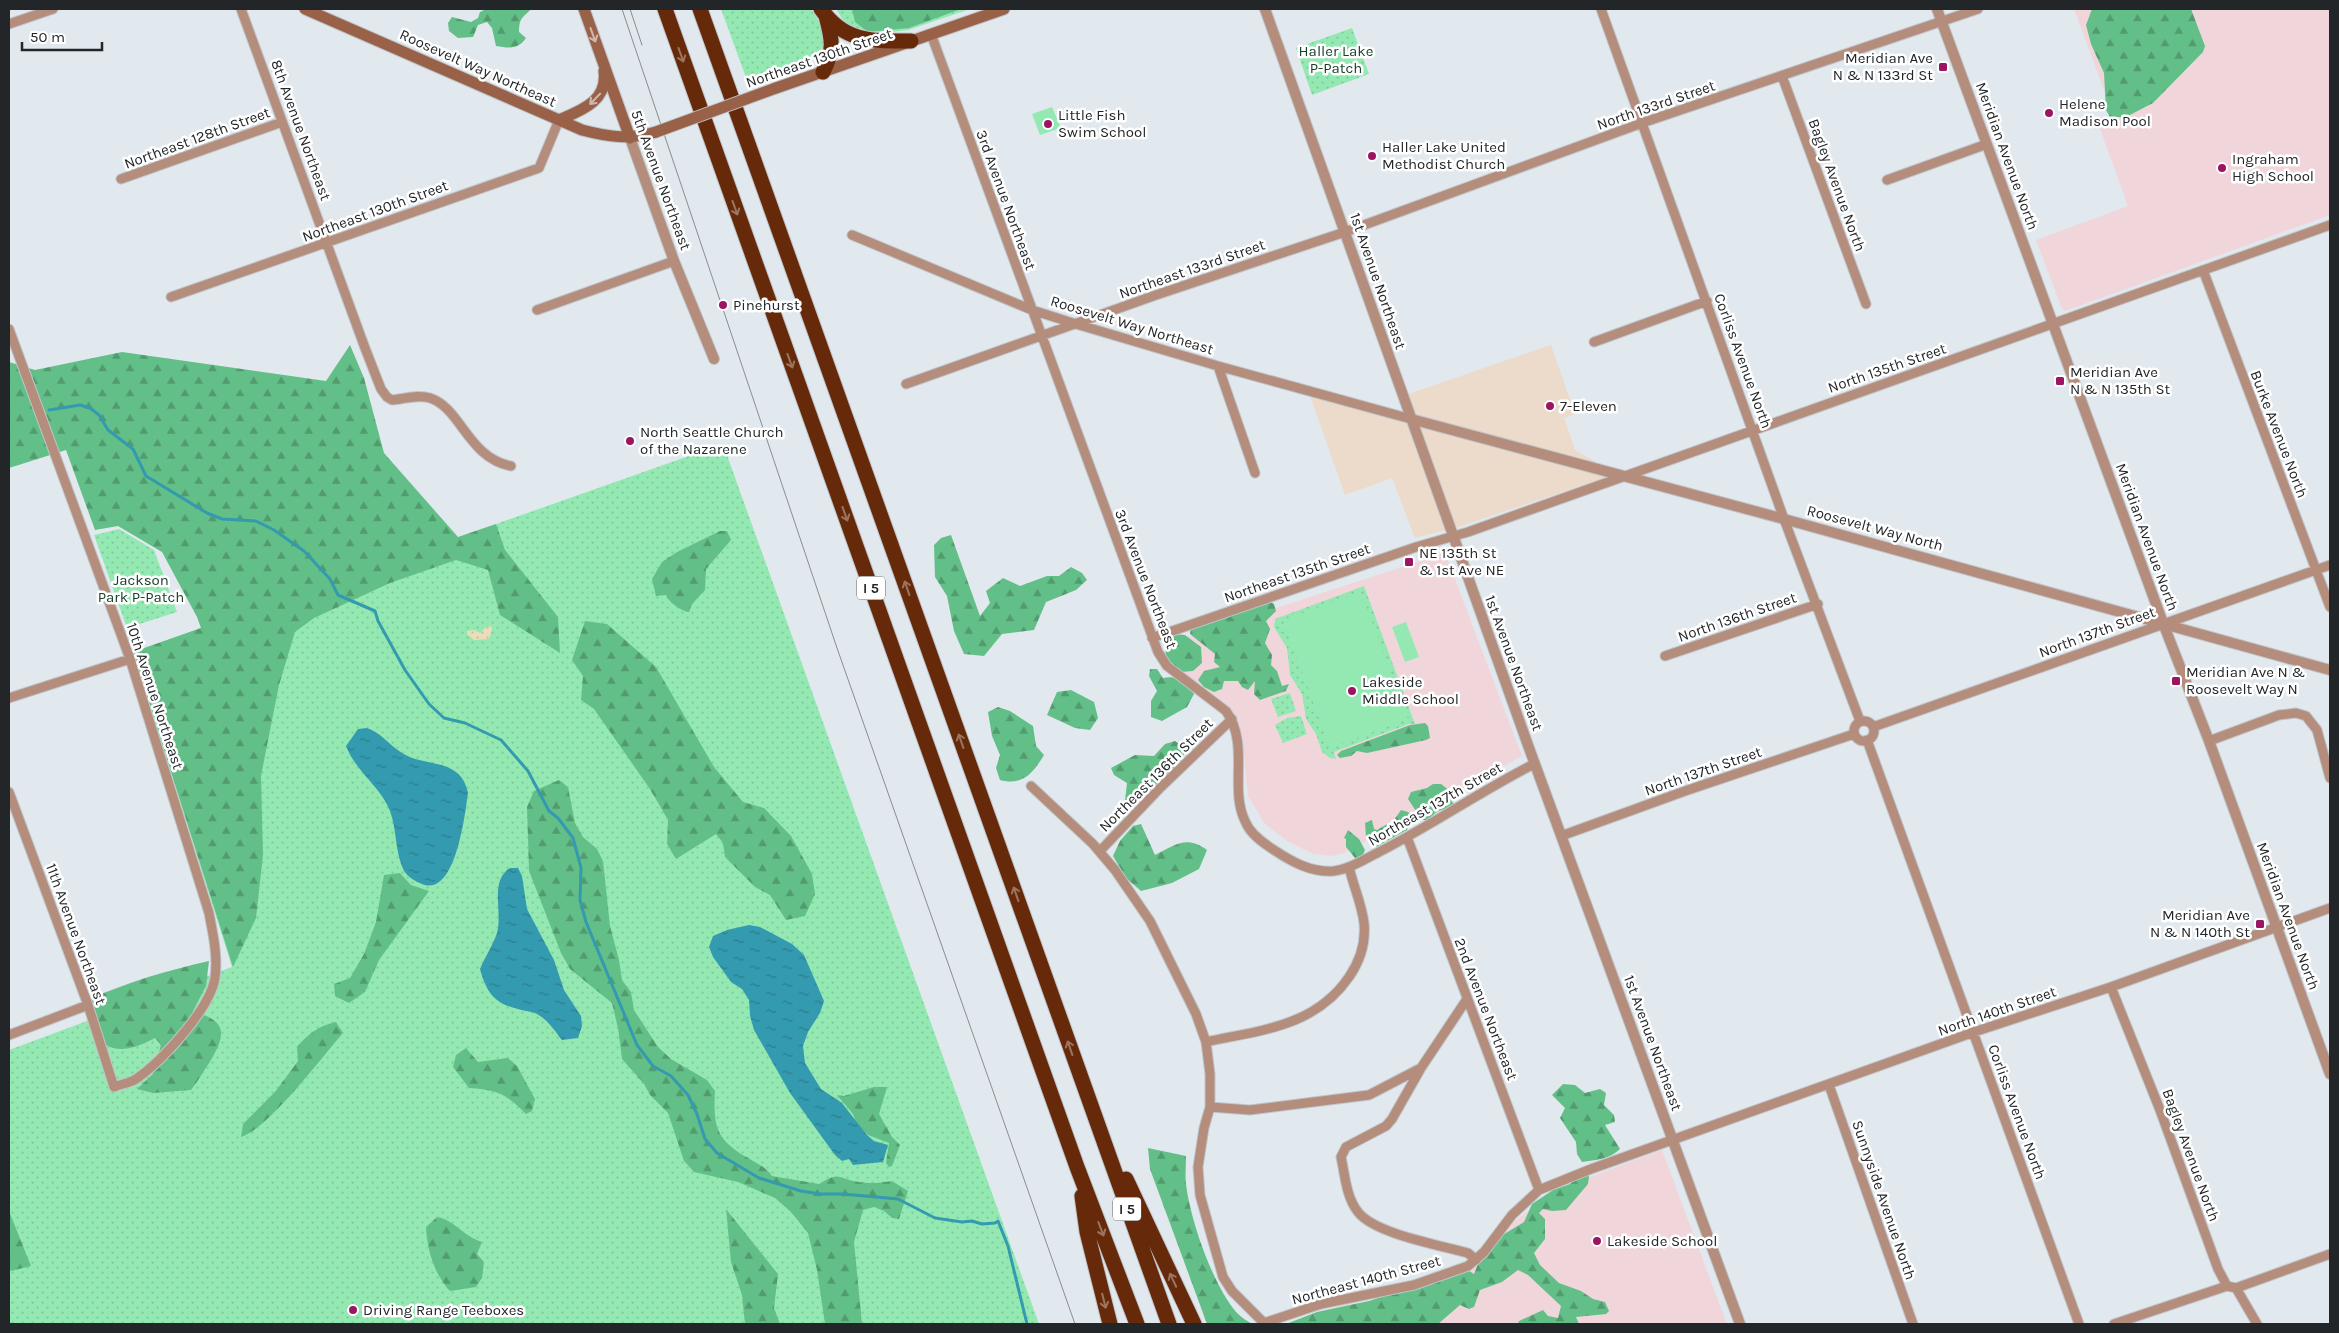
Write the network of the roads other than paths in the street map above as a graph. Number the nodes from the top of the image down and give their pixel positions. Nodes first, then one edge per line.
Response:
1 (53, 9) edge
2 (241, 9) edge
3 (304, 9) edge
4 (584, 9) edge
5 (664, 9) edge
6 (700, 9) edge
7 (1004, 9) edge
8 (1265, 9) edge
9 (1601, 9) edge
10 (1937, 9) edge
11 (1978, 9) edge
12 (823, 12) edge
13 (1942, 22) junction
14 (9, 24) edge
15 (932, 34) junction
16 (911, 41) junction
17 (603, 61) junction
18 (824, 72) junction
19 (1782, 76) junction
20 (559, 120) junction
21 (282, 122) junction
22 (1642, 123) junction
23 (644, 136) joint
24 (630, 138) junction
25 (1987, 144) junction
26 (121, 180) dead end
27 (1888, 180) dead end
28 (2330, 224) edge
29 (1345, 232) junction
30 (852, 235) dead end
31 (328, 244) junction
32 (674, 260) junction
33 (2203, 270) junction
34 (171, 297) dead end
35 (1707, 301) junction
36 (1866, 304) dead end
37 (536, 310) dead end
38 (1032, 310) junction
39 (1076, 324) junction
40 (2052, 324) junction
41 (9, 329) edge
42 (1042, 337) junction
43 (1594, 342) dead end
44 (714, 359) dead end
45 (1218, 366) junction
46 (906, 384) dead end
47 (1411, 419) junction
48 (1753, 429) junction
49 (511, 466) dead end
50 (1255, 473) dead end
51 (1622, 477) junction
52 (1784, 518) junction
53 (1452, 536) junction
54 (2330, 565) edge
55 (2316, 570) junction
56 (1818, 604) junction
57 (2330, 607) edge
58 (2163, 623) junction
59 (1152, 638) junction
60 (1665, 656) dead end
61 (130, 659) junction
62 (2330, 670) edge
63 (9, 698) edge
64 (1232, 719) junction
65 (1860, 721) junction
66 (1873, 727) junction
67 (1854, 734) junction
68 (1867, 740) junction
69 (2209, 741) junction
70 (1534, 764) junction
71 (2330, 778) edge
72 (1031, 786) dead end
73 (9, 792) edge
74 (1561, 836) junction
75 (1407, 837) junction
76 (1100, 851) junction
77 (1349, 867) junction
78 (2330, 908) edge
79 (2276, 927) junction
80 (2111, 986) junction
81 (1467, 999) junction
82 (88, 1005) junction
83 (1974, 1032) junction
84 (9, 1035) edge
85 (1206, 1042) junction
86 (1421, 1068) junction
87 (2330, 1074) edge
88 (1829, 1085) junction
89 (114, 1087) joint
90 (1086, 1094) junction
91 (1210, 1107) junction
92 (1673, 1139) junction
93 (1078, 1167) junction
94 (1540, 1190) junction
95 (2330, 1254) edge
96 (1476, 1260) junction
97 (2231, 1287) junction
98 (1265, 1323) edge
99 (1110, 1324) edge
100 (1137, 1324) edge
101 (1169, 1324) edge
102 (1194, 1324) edge
103 (1740, 1324) edge
104 (1913, 1324) edge
105 (2078, 1324) edge
106 (2114, 1324) edge
107 (2257, 1324) edge

1 - 14 street
2 - 21 street, 8th Avenue Northeast
3 - 20 main road, Roosevelt Way Northeast
4 -> 17 main road, 5th Avenue Northeast
5 -> 93 highway, I 5
90 -> 6 highway, I 5
7 - 15 main road, Northeast 130th Street
8 - 29 street, 1st Avenue Northeast
9 - 22 street, Corliss Avenue North
10 - 13 street, Meridian Avenue North
11 - 13 street, North 133rd Street
12 - 16 highway
12 - 18 highway
13 - 19 street, North 133rd Street
13 - 25 street, Meridian Avenue North
15 - 16 main road, Northeast 130th Street
15 - 38 street, 3rd Avenue Northeast
16 - 18 main road, Northeast 130th Street
17 -> 20 main road
17 - 24 main road, 5th Avenue Northeast
18 - 23 main road, Northeast 130th Street, bridge
19 - 22 street, North 133rd Street
19 - 36 street, Bagley Avenue North
20 - 24 main road, Roosevelt Way Northeast
20 - 31 street, Northeast 130th Street
21 - 26 street, Northeast 128th Street
21 - 31 street, 8th Avenue Northeast
22 - 29 street, North 133rd Street
22 - 35 street, Corliss Avenue North
23 - 24 main road, Roosevelt Way Northeast
24 - 32 street, 5th Avenue Northeast
25 - 27 street
25 - 40 street, Meridian Avenue North
28 - 33 street, North 135th Street
29 - 39 street, Northeast 133rd Street
29 - 47 street, 1st Avenue Northeast
30 - 38 street, Roosevelt Way Northeast
31 - 34 street, Northeast 130th Street
31 - 49 street, 8th Avenue Northeast
32 - 37 street
32 - 44 street, 5th Avenue Northeast
33 - 40 street, North 135th Street
33 - 55 street, Burke Avenue North
35 - 43 street
35 - 48 street, Corliss Avenue North
38 - 39 street, Roosevelt Way Northeast
38 - 42 street, 3rd Avenue Northeast
39 - 42 street, Northeast 133rd Street
39 - 45 street, Roosevelt Way Northeast
40 - 48 street, North 135th Street
40 - 58 street, Meridian Avenue North
41 - 61 street, 10th Avenue Northeast
42 - 46 street, Northeast 133rd Street
42 - 59 street, 3rd Avenue Northeast
45 - 47 street, Roosevelt Way Northeast
45 - 50 street
47 - 51 street, Roosevelt Way North
47 - 53 street, 1st Avenue Northeast
48 - 51 street, North 135th Street
48 - 52 street, Corliss Avenue North
51 - 52 street, Roosevelt Way North
51 - 53 street, North 135th Street
52 - 56 street, Corliss Avenue North
52 - 58 street, Roosevelt Way North
53 - 59 street, Northeast 135th Street
53 - 70 street, 1st Avenue Northeast
54 - 55 street, North 137th Street
55 - 57 street, Burke Avenue North
55 - 58 street, North 137th Street
56 - 60 street, North 136th Street
56 - 65 street, Corliss Avenue North
58 - 62 street, Roosevelt Way North
58 - 66 street, North 137th Street
58 - 69 street, Meridian Avenue North
59 - 64 street, 3rd Avenue Northeast
61 - 63 street
61 - 89 street, 10th Avenue Northeast
64 - 76 street, Northeast 136th Street
64 - 77 street
65 - 66 street
65 - 67 street
66 - 68 street
67 - 68 street
67 - 74 street, North 137th Street
68 - 83 street, Corliss Avenue North
69 - 71 street
69 - 79 street, Meridian Avenue North
70 - 74 street, 1st Avenue Northeast
70 - 75 street, Northeast 137th Street
72 - 76 street
73 - 82 street, 11th Avenue Northeast
74 - 92 street, 1st Avenue Northeast
75 - 77 street, Northeast 137th Street
75 - 81 street, 2nd Avenue Northeast
76 - 85 street
77 - 85 street
78 - 79 street, North 140th Street
79 - 80 street, North 140th Street
79 - 87 street, Meridian Avenue North
80 - 83 street, North 140th Street
80 - 97 street, Bagley Avenue North
81 - 86 street
81 - 94 street, 2nd Avenue Northeast
82 - 84 street
82 - 89 street, 11th Avenue Northeast
83 - 88 street, North 140th Street
83 - 105 street, Corliss Avenue North
85 - 91 street
86 - 91 street
86 - 96 street
88 - 92 street, North 140th Street
88 - 104 street, Sunnyside Avenue North
90 - 101 highway, I 5
102 -> 90 highway
91 - 98 street
92 - 94 street, Northeast 140th Street
92 - 103 street, 1st Avenue Northeast
93 -> 99 highway
93 -> 100 highway, I 5
94 - 96 street, Northeast 140th Street
95 - 97 street
96 - 98 street, Northeast 140th Street
97 - 106 street
97 - 107 street, Bagley Avenue North

